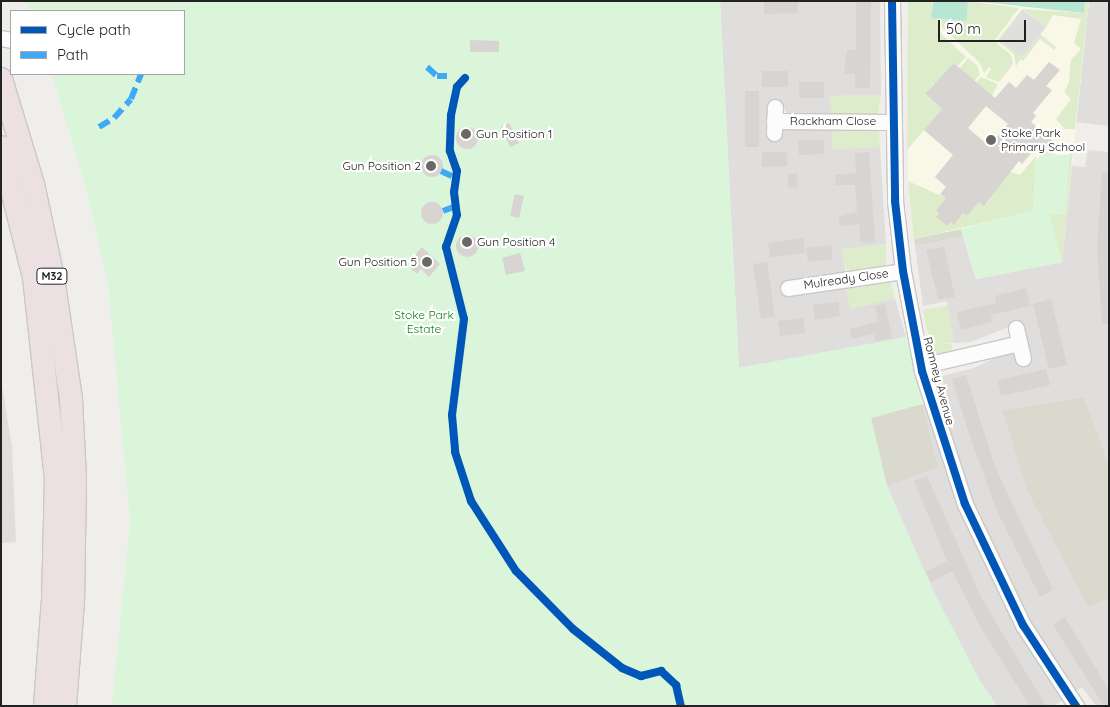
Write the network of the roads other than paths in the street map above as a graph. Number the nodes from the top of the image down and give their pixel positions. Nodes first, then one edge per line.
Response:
1 (892, 1) edge
2 (1, 79) edge
3 (774, 120) dead end
4 (892, 122) junction
5 (1, 147) edge
6 (903, 271) junction
7 (789, 288) dead end
8 (1016, 328) dead end
9 (921, 366) junction
10 (45, 706) edge
11 (65, 706) edge
12 (1076, 706) edge

1 - 4 street, Romney Avenue
2 - 11 highway, M32
3 - 4 street, Rackham Close
4 - 6 street, Romney Avenue
5 - 10 highway, M32
6 - 7 street, Mulready Close
6 - 9 street, Romney Avenue
8 - 9 street
9 - 12 street, Romney Avenue

